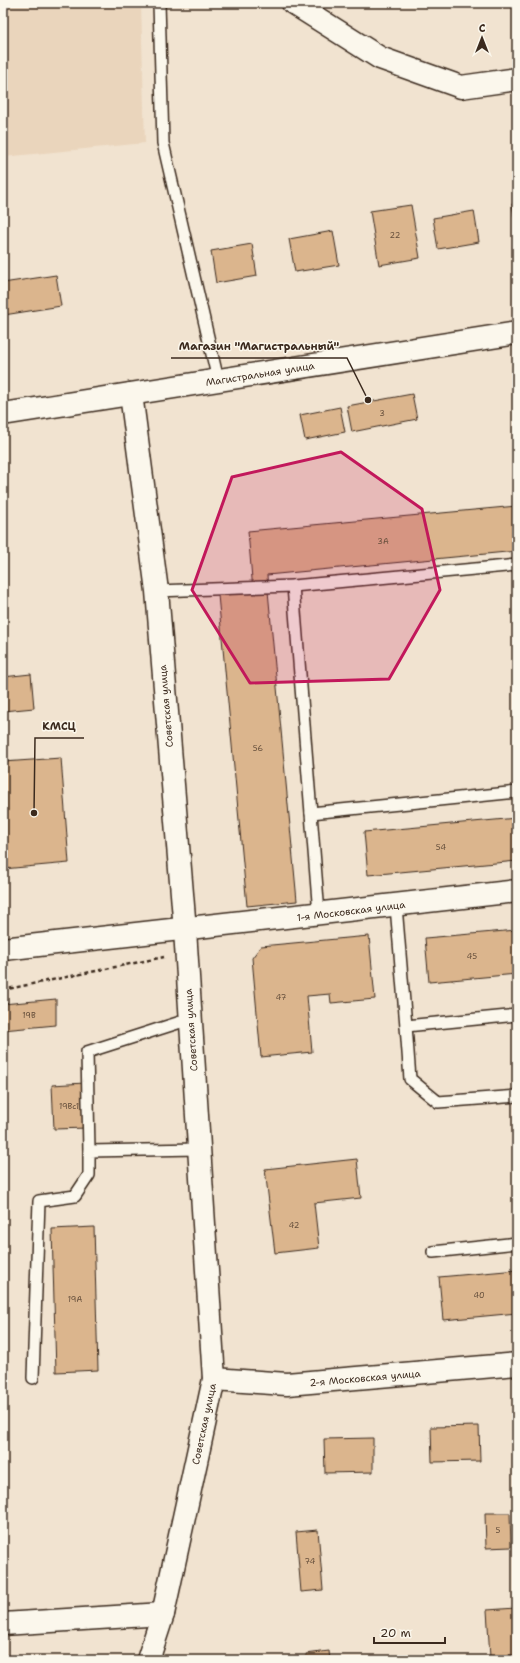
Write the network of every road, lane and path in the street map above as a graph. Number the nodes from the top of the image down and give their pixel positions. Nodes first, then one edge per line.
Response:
1 (159, 3) edge
2 (293, 3) edge
3 (517, 79) edge
4 (517, 333) edge
5 (218, 380) junction
6 (131, 394) junction
7 (3, 414) edge
8 (517, 565) edge
9 (293, 586) junction
10 (157, 591) junction
11 (517, 792) edge
12 (311, 814) junction
13 (517, 891) edge
14 (396, 906) junction
15 (319, 914) junction
16 (185, 930) junction
17 (3, 949) edge
18 (186, 953) junction
19 (3, 990) edge
20 (517, 1015) edge
21 (190, 1019) junction
22 (406, 1026) junction
23 (517, 1096) edge
24 (199, 1149) junction
25 (89, 1151) junction
26 (517, 1243) edge
27 (433, 1252) dead end
28 (517, 1364) edge
29 (33, 1378) dead end
30 (214, 1379) junction
31 (163, 1614) junction
32 (3, 1624) edge
33 (148, 1660) edge

1 - 5 lane
2 - 3 street
4 - 5 street, Магистральная улица
5 - 6 street, Магистральная улица
6 - 7 street, Магистральная улица
6 - 10 street, Советская улица
8 - 9 lane
9 - 10 lane
9 - 12 lane
10 - 16 street, Советская улица
11 - 12 lane
12 - 15 lane
13 - 14 street, 1-я Московская улица
14 - 15 street, 1-я Московская улица
14 - 22 lane
15 - 16 street, 1-я Московская улица
16 - 17 street, 1-я Московская улица
16 - 18 street, Советская улица
18 - 19 path
18 - 21 street, Советская улица
20 - 22 lane
21 - 24 street, Советская улица
21 - 25 lane
22 - 23 lane
24 - 25 lane
24 - 30 street, Советская улица
25 - 29 lane
26 - 27 lane
28 - 30 street, 2-я Московская улица
30 - 31 street, Советская улица
31 - 32 street
31 - 33 street, Советская улица

